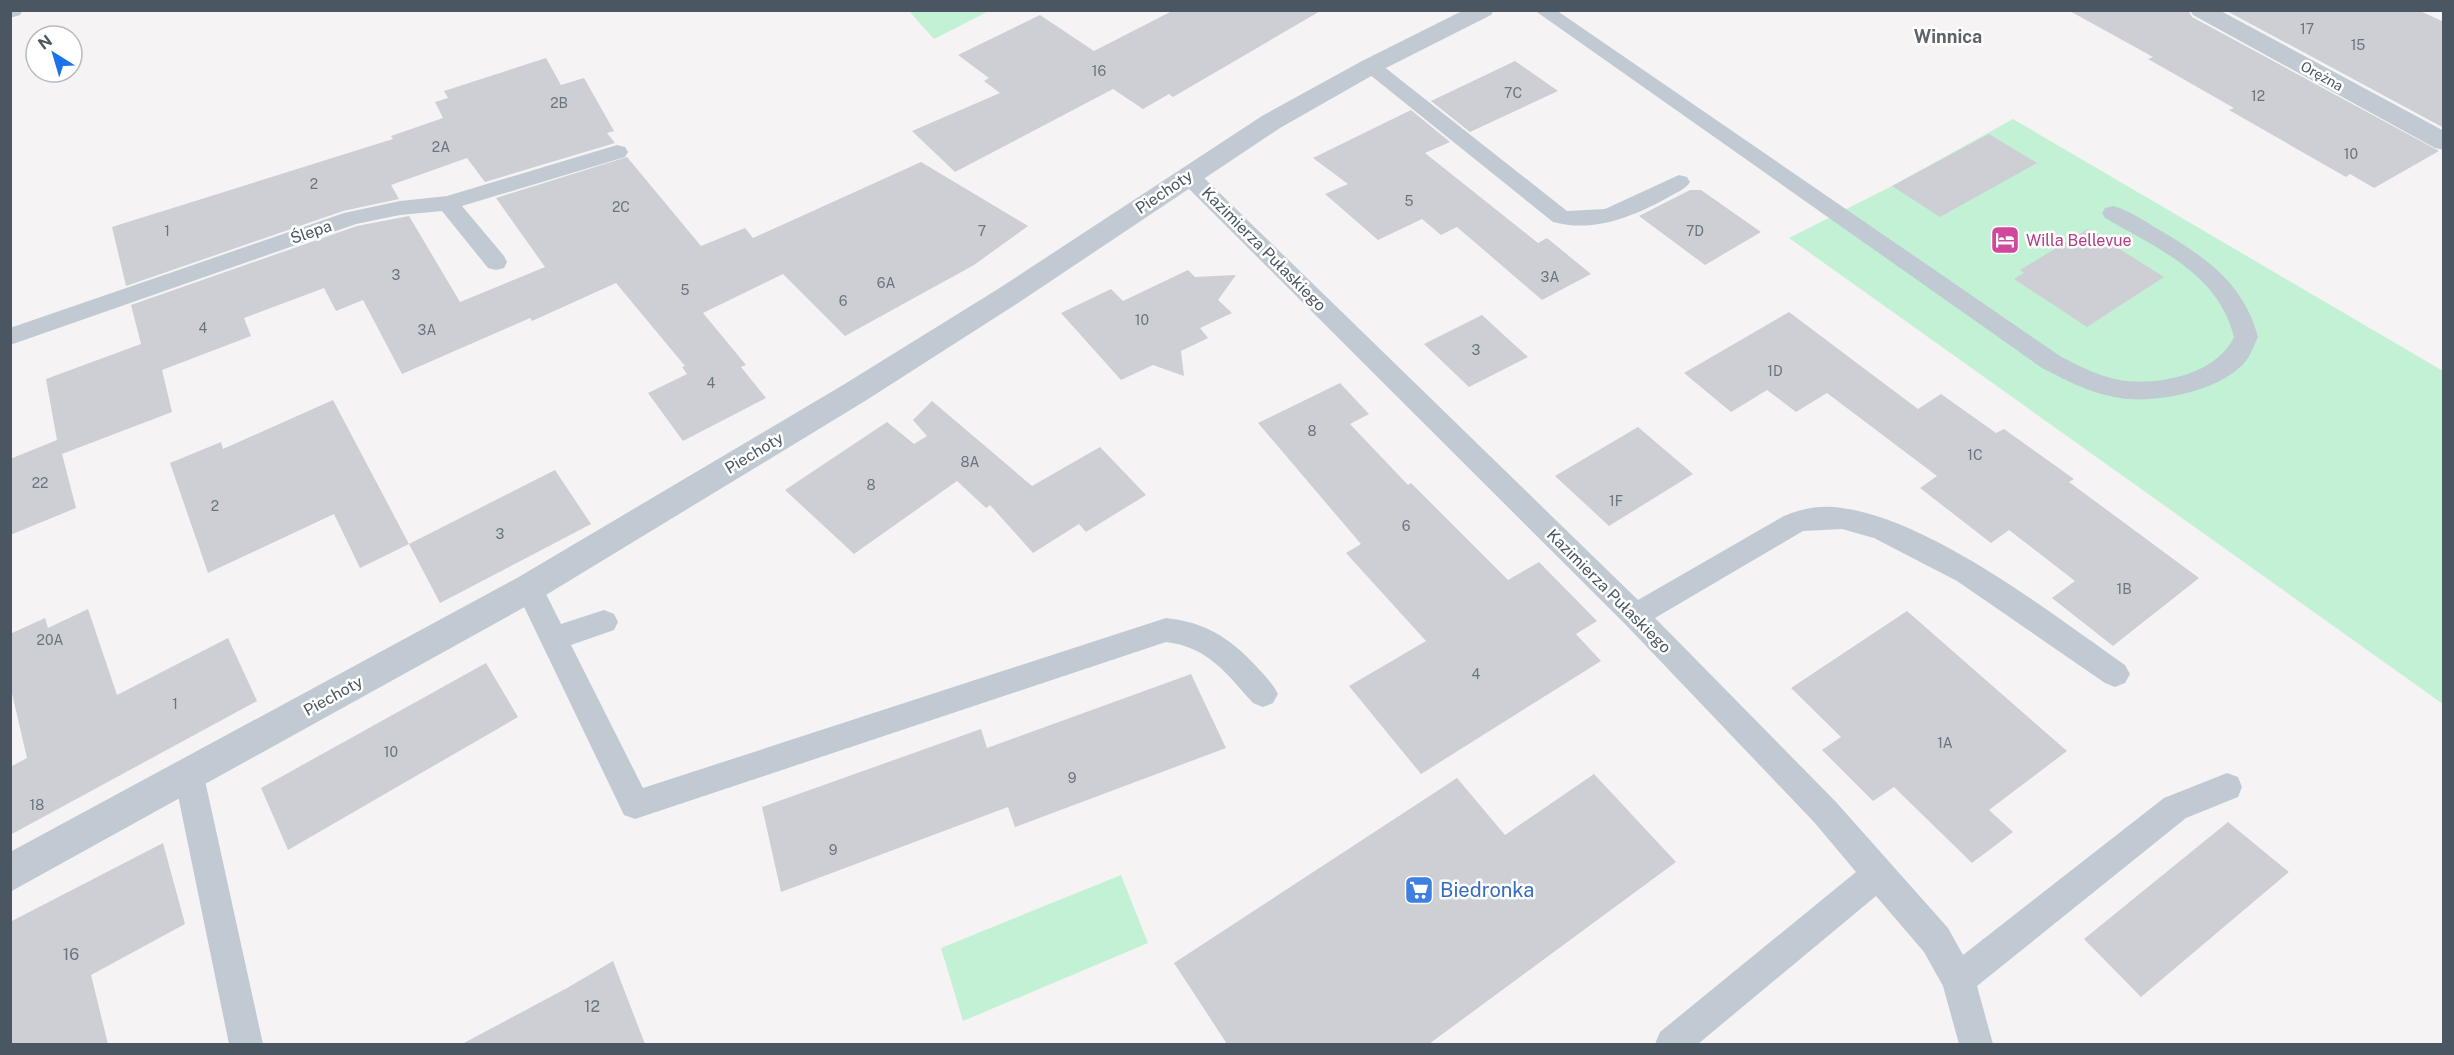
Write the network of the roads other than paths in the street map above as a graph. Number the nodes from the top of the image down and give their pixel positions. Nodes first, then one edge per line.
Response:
1 (1483, 10) edge
2 (1543, 10) edge
3 (2201, 10) edge
4 (1371, 66) junction
5 (2444, 142) edge
6 (617, 152) dead end
7 (1189, 176) junction
8 (1678, 182) dead end
9 (448, 203) junction
10 (2113, 213) dead end
11 (496, 262) dead end
12 (10, 337) edge
13 (529, 588) junction
14 (1635, 616) junction
15 (604, 622) dead end
16 (552, 639) junction
17 (2115, 674) dead end
18 (1263, 694) dead end
19 (189, 776) junction
20 (2227, 787) dead end
21 (10, 873) edge
22 (1879, 873) junction
23 (1958, 980) junction
24 (246, 1044) edge
25 (1672, 1044) edge
26 (1976, 1044) edge

1 - 4 street, Piechoty
2 - 10 lane
3 - 5 street, Orężna
4 - 7 street, Piechoty
4 - 8 lane
6 - 9 lane, Ślepa
7 - 13 street, Piechoty
7 - 14 lane, Kazimierza Pułaskiego
9 - 11 lane
9 - 12 lane, Ślepa
13 - 16 lane
13 - 19 street, Piechoty
14 - 17 lane
14 - 22 lane, Kazimierza Pułaskiego
15 - 16 lane
16 - 18 lane
19 - 21 street, Piechoty
19 - 24 lane
20 - 23 lane
22 - 23 lane, Kazimierza Pułaskiego
22 - 25 lane
23 - 26 lane, Kazimierza Pułaskiego

